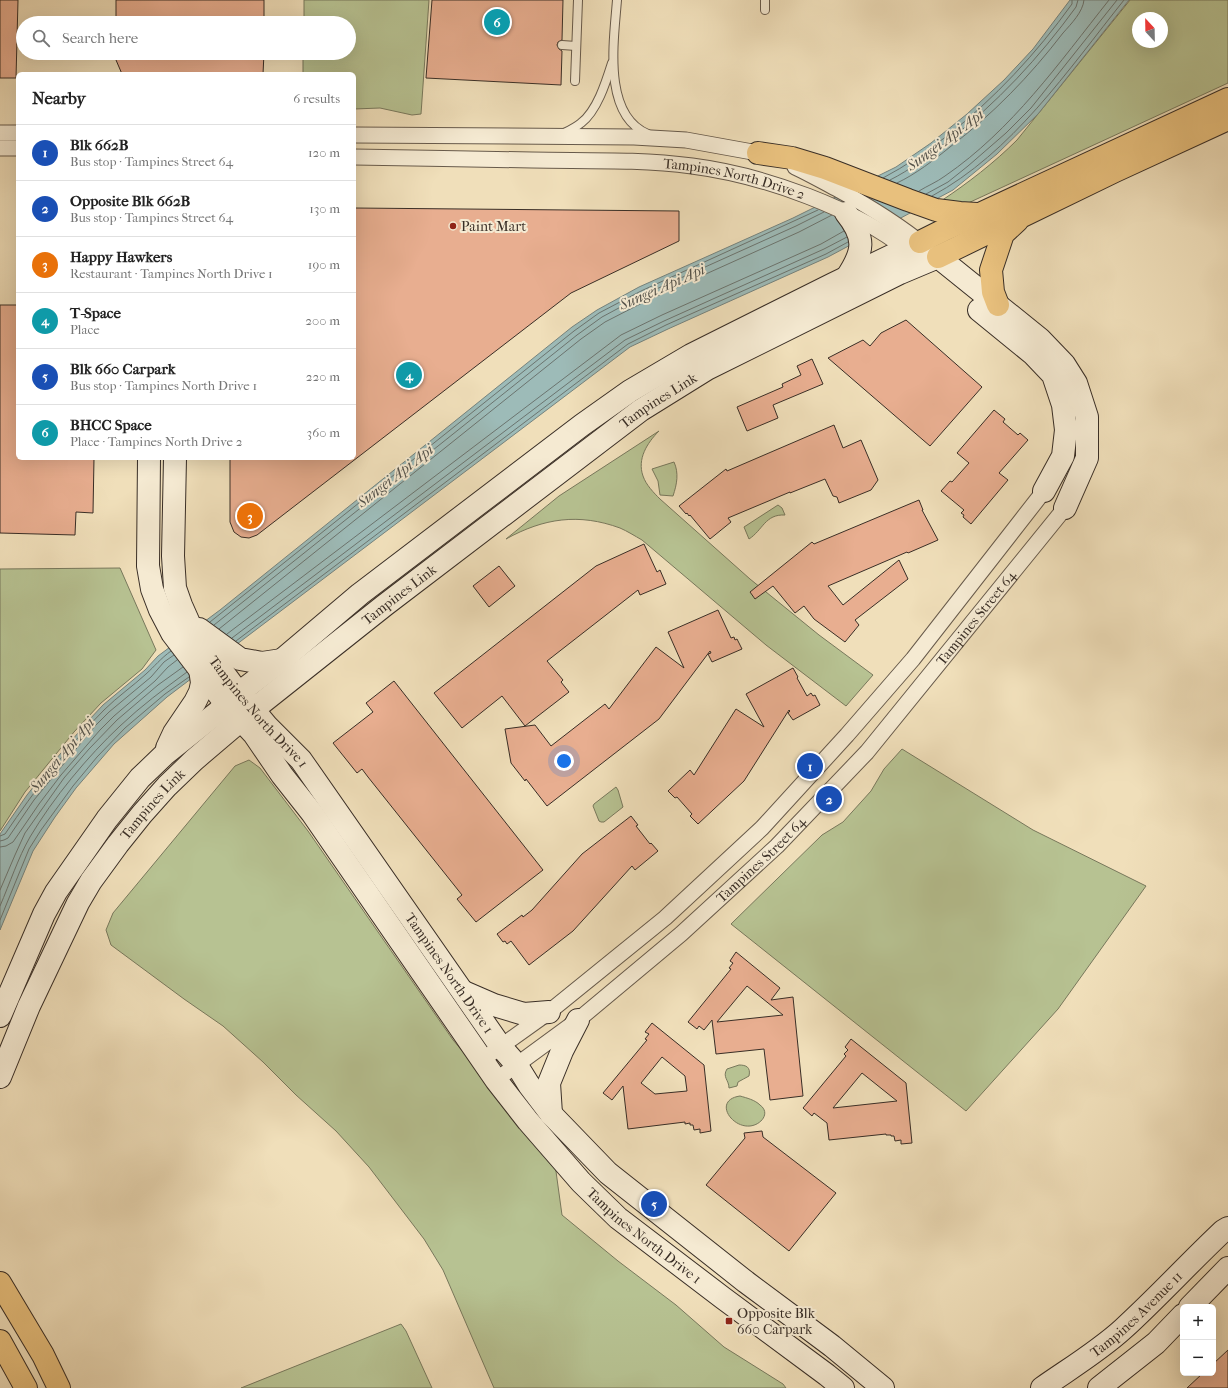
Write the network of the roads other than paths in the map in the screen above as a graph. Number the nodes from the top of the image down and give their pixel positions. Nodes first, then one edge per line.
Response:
1 (578, 0) edge
2 (617, 0) edge
3 (766, 0) edge
4 (765, 10) dead end
5 (562, 45) dead end
6 (576, 46) junction
7 (613, 59) junction
8 (575, 81) dead end
9 (1228, 99) edge
10 (1228, 119) edge
11 (0, 132) edge
12 (16, 133) edge
13 (356, 135) edge
14 (560, 135) junction
15 (656, 138) junction
16 (0, 148) edge
17 (16, 148) edge
18 (758, 153) joint
19 (356, 157) edge
20 (844, 183) junction
21 (846, 213) junction
22 (982, 214) junction
23 (1022, 216) junction
24 (918, 248) junction
25 (847, 277) junction
26 (998, 306) junction
27 (682, 384) junction
28 (630, 392) junction
29 (149, 460) edge
30 (175, 460) edge
31 (1044, 491) joint
32 (1065, 508) joint
33 (149, 530) junction
34 (174, 541) junction
35 (189, 623) junction
36 (282, 660) junction
37 (200, 669) junction
38 (233, 699) junction
39 (247, 715) junction
40 (164, 756) junction
41 (464, 992) junction
42 (549, 1012) junction
43 (0, 1016) edge
44 (578, 1020) junction
45 (501, 1047) junction
46 (482, 1060) junction
47 (516, 1064) junction
48 (0, 1076) edge
49 (496, 1080) junction
50 (551, 1114) junction
51 (1226, 1230) edge
52 (1228, 1268) edge
53 (0, 1283) edge
54 (1193, 1304) edge
55 (1180, 1318) edge
56 (0, 1341) edge
57 (26, 1388) edge
58 (59, 1388) edge
59 (844, 1388) edge
60 (883, 1388) edge
61 (1042, 1388) edge
62 (1099, 1388) edge

1 - 6 lane
2 - 7 lane
3 - 4 lane
5 - 6 lane
6 - 8 lane
7 - 14 lane
7 - 15 lane
9 - 22 main road
10 - 23 main road
11 - 12 street
13 - 14 street, Tampines North Drive 2
14 - 15 street, Tampines North Drive 2
15 - 18 street, Tampines North Drive 2
16 - 17 street
18 - 20 main road
19 - 21 street, Tampines North Drive 2
20 - 22 main road
20 - 24 street, Tampines North Drive 2
21 - 24 street, Tampines North Drive 2
21 - 25 street
22 - 24 main road
23 - 24 main road
23 - 26 main road
24 - 25 street, Tampines Link
24 - 26 street, Tampines North Drive 2
24 - 27 street, Tampines Link
24 - 31 street, Tampines North Drive 2
25 - 28 street, Tampines Link
26 - 32 street, Tampines North Drive 2
27 - 28 street
27 - 39 street, Tampines Link
28 - 36 street, Tampines Link
29 - 33 street, Tampines North Drive 1
30 - 34 street, Tampines North Drive 1
31 - 42 street, Tampines Street 64
32 - 44 street, Tampines Street 64
33 - 34 street
33 - 37 street, Tampines North Drive 1
34 - 35 street, Tampines North Drive 1
35 - 36 street
35 - 38 street, Tampines North Drive 1
36 - 38 street, Tampines Link
37 - 38 street, Tampines North Drive 1
37 - 40 street
38 - 39 street, Tampines North Drive 1
38 - 40 street, Tampines Link
39 - 41 street, Tampines North Drive 1
39 - 46 street, Tampines North Drive 1
39 - 48 street, Tampines Link
40 - 43 street, Tampines Link
41 - 42 street
41 - 45 street, Tampines North Drive 1
42 - 45 street, Tampines Street 64
44 - 47 street, Tampines Street 64
44 - 50 street
45 - 46 street, Tampines Street 64
45 - 47 street, Tampines North Drive 1
46 - 49 street, Tampines North Drive 1
47 - 49 street, Tampines Street 64
47 - 50 street, Tampines North Drive 1
49 - 59 street, Tampines North Drive 1
50 - 60 street, Tampines North Drive 1
51 - 61 street, Tampines Avenue 11
52 - 54 street
53 - 58 main road
55 - 62 street
56 - 57 main road

